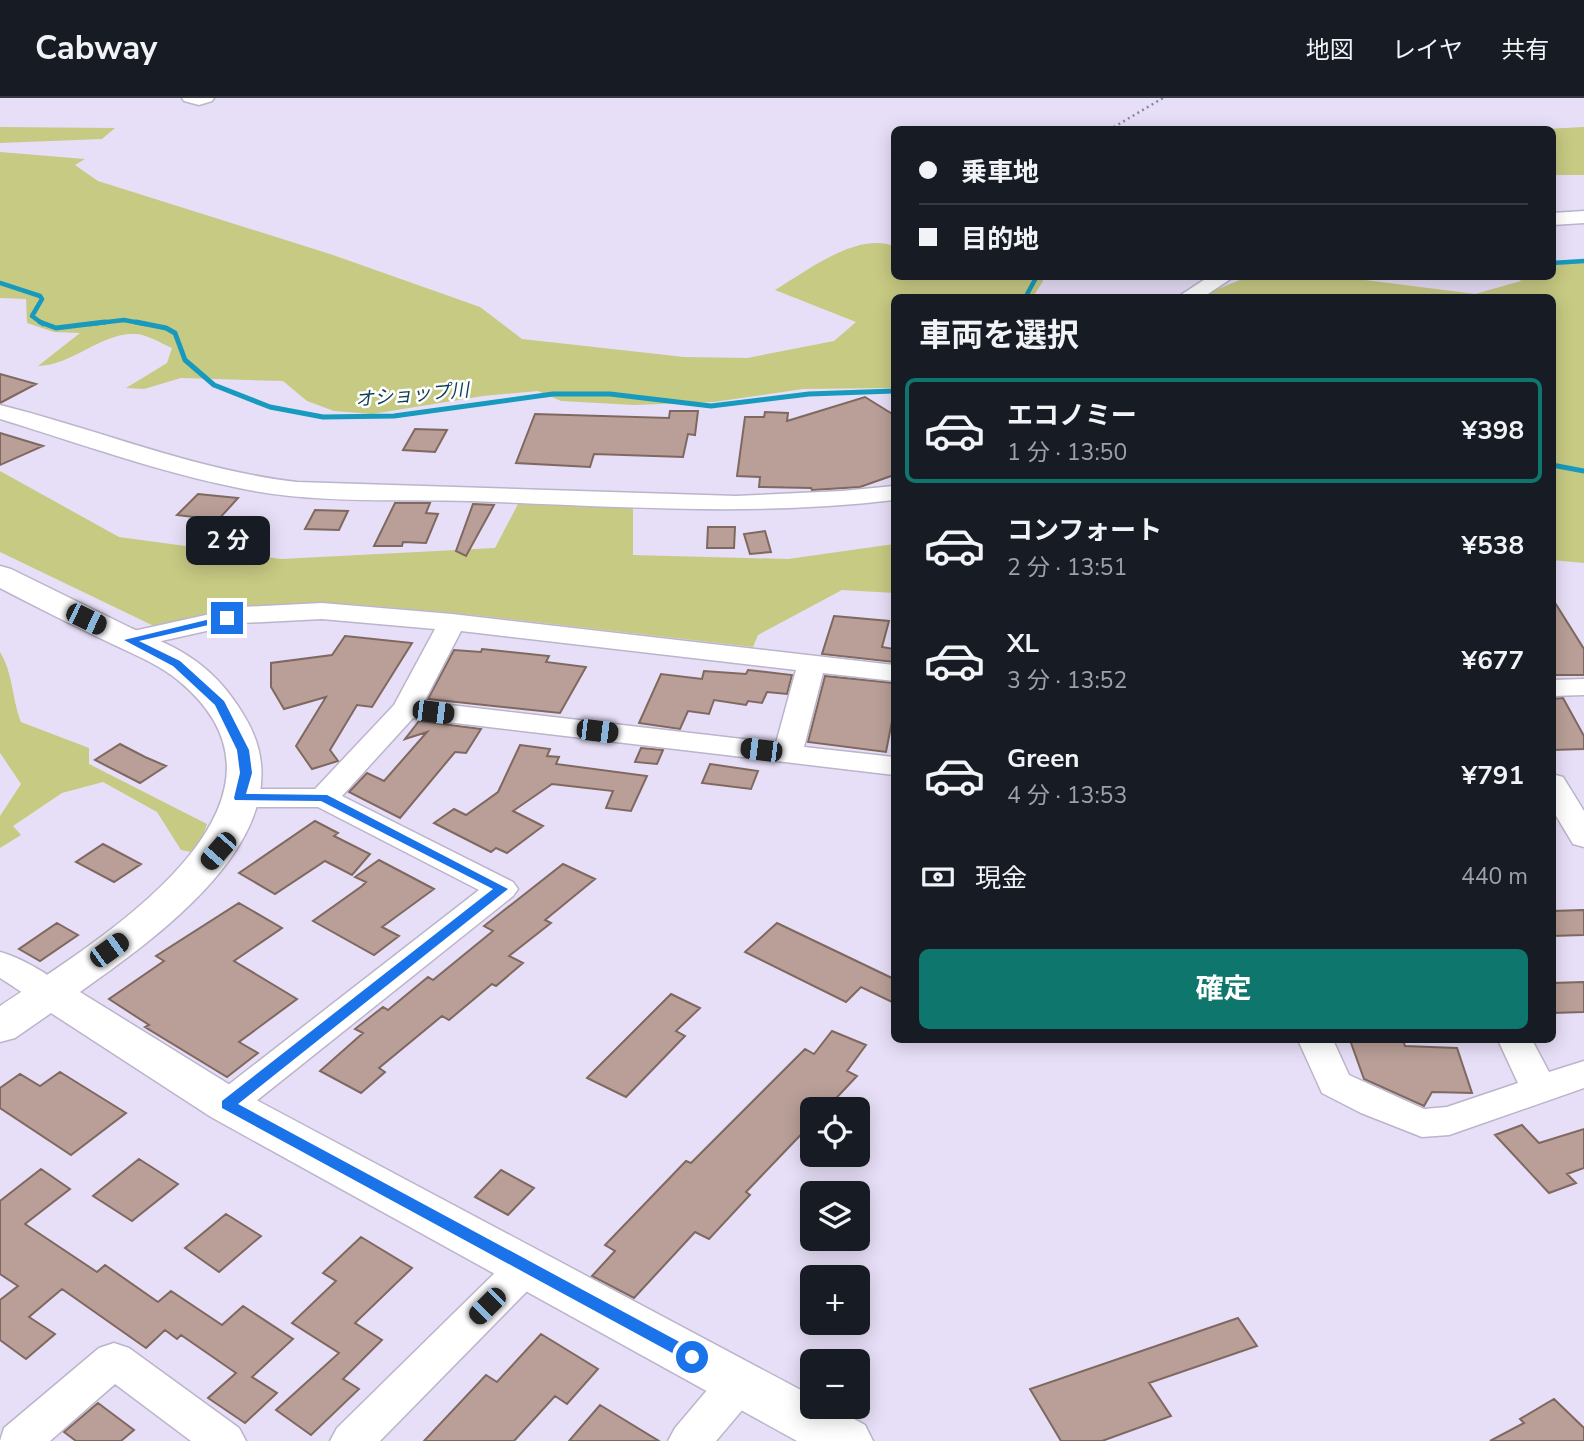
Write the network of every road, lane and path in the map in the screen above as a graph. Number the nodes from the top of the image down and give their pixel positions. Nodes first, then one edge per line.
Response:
1 (190, 98) edge
2 (206, 98) edge
3 (1163, 98) edge
4 (1116, 126) edge
5 (1584, 218) edge
6 (1556, 219) edge
7 (1218, 280) edge
8 (1193, 294) edge
9 (0, 412) edge
10 (891, 493) edge
11 (0, 576) edge
12 (452, 622) junction
13 (130, 640) junction
14 (812, 664) junction
15 (891, 673) edge
16 (1584, 687) edge
17 (1556, 688) edge
18 (405, 709) junction
19 (788, 753) junction
20 (891, 766) edge
21 (1556, 790) edge
22 (239, 798) junction
23 (323, 798) junction
24 (1584, 837) edge
25 (0, 963) edge
26 (50, 993) junction
27 (0, 1027) edge
28 (1317, 1043) edge
29 (1517, 1043) edge
30 (1584, 1074) edge
31 (1540, 1090) junction
32 (227, 1105) junction
33 (525, 1268) junction
34 (740, 1382) junction
35 (19, 1441) edge
36 (224, 1441) edge
37 (352, 1441) edge
38 (690, 1441) edge
39 (846, 1441) edge

1 - 2 street
3 - 4 path
5 - 6 street
7 - 8 street
9 - 10 street
11 - 13 street
12 - 13 street
12 - 14 street
12 - 18 street
13 - 22 street
14 - 15 street
14 - 19 street
16 - 17 street
18 - 19 street
18 - 23 street
19 - 20 street
21 - 24 street
22 - 23 street
22 - 26 street
23 - 32 street
25 - 26 street
26 - 27 street
26 - 32 street
28 - 31 street
29 - 31 street
30 - 31 street
32 - 33 street
33 - 34 street
33 - 37 street
34 - 38 street
34 - 39 street
35 - 36 street

